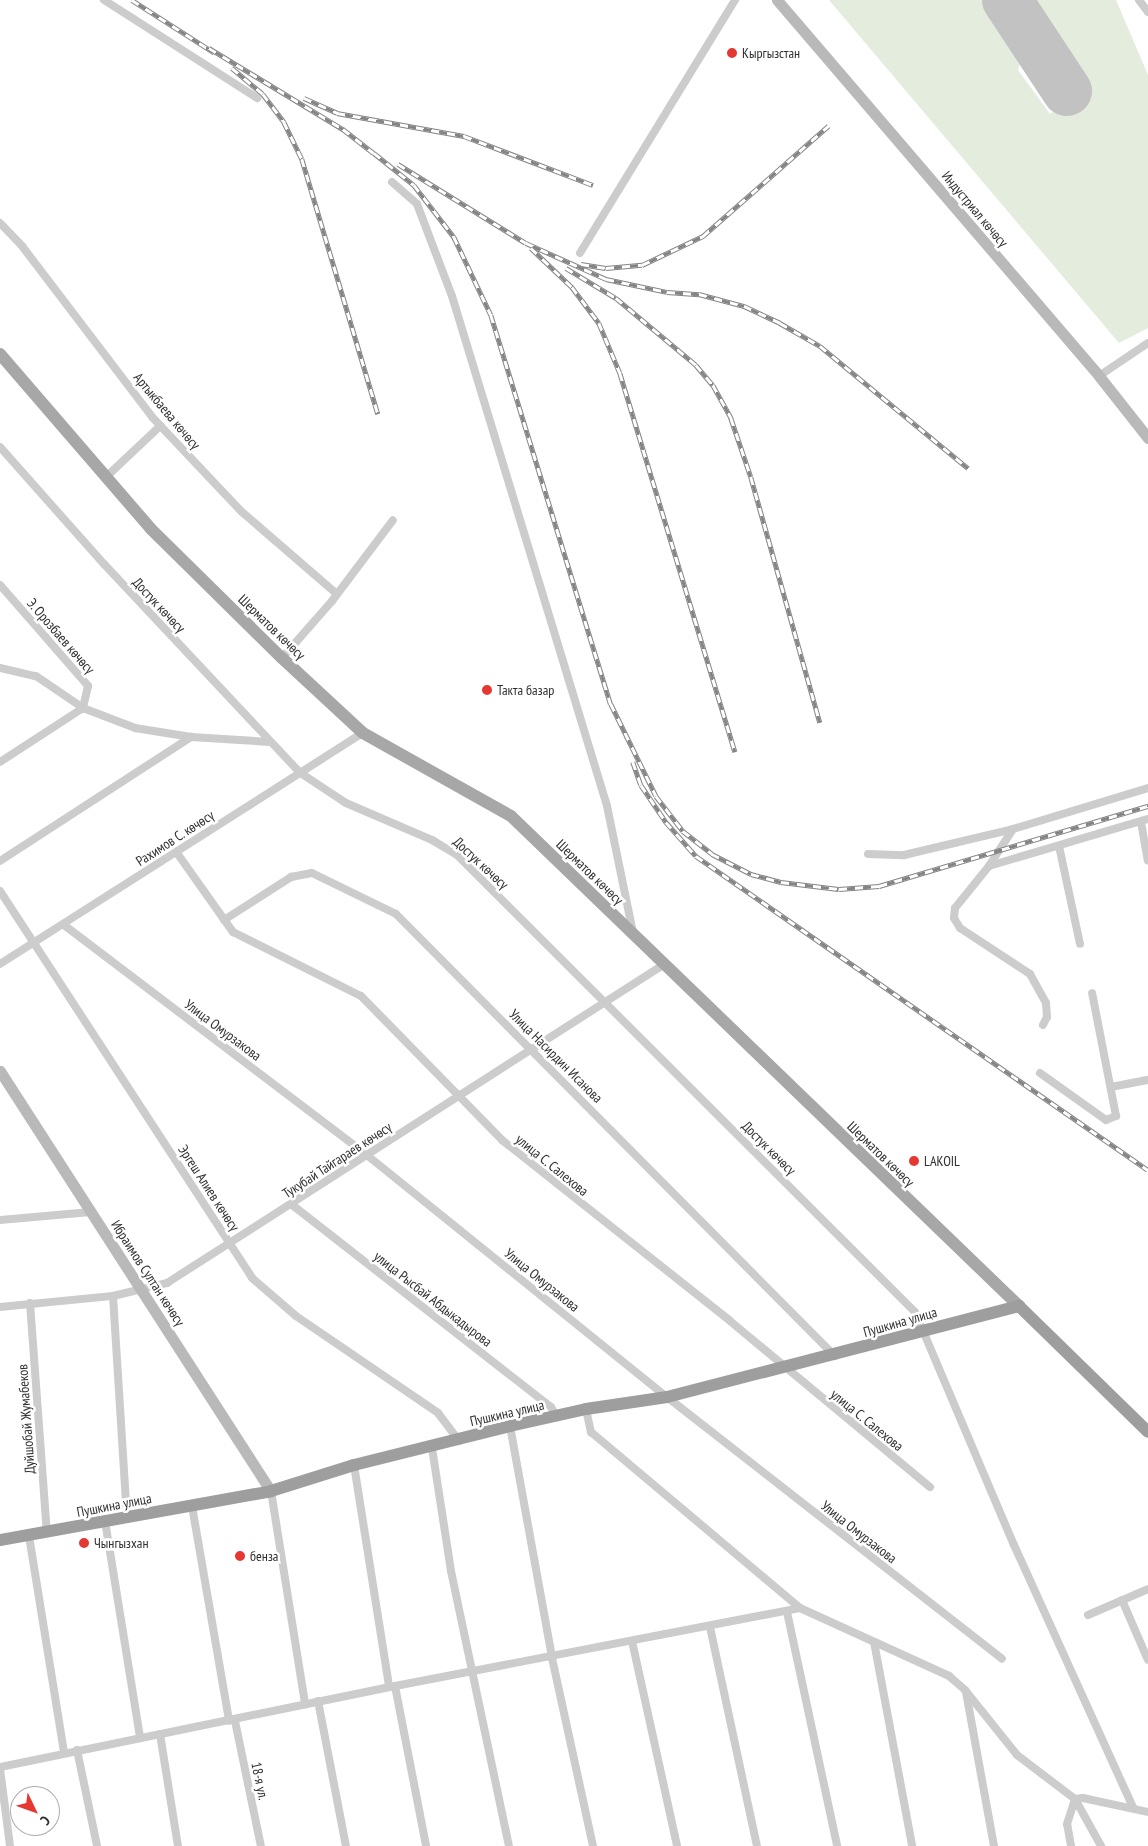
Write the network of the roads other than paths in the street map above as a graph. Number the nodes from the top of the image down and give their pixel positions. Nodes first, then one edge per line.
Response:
1 (104, 0) edge
2 (735, 0) edge
3 (777, 0) edge
4 (1139, 0) edge
5 (1148, 12) edge
6 (257, 98) dead end
7 (392, 182) dead end
8 (0, 223) edge
9 (580, 253) dead end
10 (1148, 343) edge
11 (0, 354) edge
12 (1099, 376) junction
13 (160, 426) junction
14 (1148, 438) edge
15 (0, 447) edge
16 (105, 478) junction
17 (393, 520) dead end
18 (0, 585) edge
19 (337, 594) junction
20 (282, 658) junction
21 (0, 668) edge
22 (83, 708) junction
23 (363, 733) junction
24 (191, 737) junction
25 (270, 742) junction
26 (0, 762) edge
27 (299, 772) junction
28 (1148, 788) edge
29 (1144, 820) edge
30 (1013, 830) junction
31 (1059, 846) junction
32 (177, 852) junction
33 (868, 854) dead end
34 (1148, 860) edge
35 (0, 861) edge
36 (989, 866) junction
37 (0, 891) edge
38 (224, 920) junction
39 (64, 924) junction
40 (634, 935) junction
41 (34, 943) junction
42 (1080, 944) dead end
43 (0, 964) edge
44 (663, 965) junction
45 (1092, 993) dead end
46 (606, 1003) junction
47 (1043, 1025) dead end
48 (532, 1049) junction
49 (0, 1071) edge
50 (1040, 1073) dead end
51 (1148, 1080) edge
52 (1111, 1087) junction
53 (458, 1095) junction
54 (368, 1156) junction
55 (291, 1204) junction
56 (91, 1212) junction
57 (0, 1220) edge
58 (231, 1244) junction
59 (142, 1290) junction
60 (113, 1296) junction
61 (30, 1303) junction
62 (1019, 1306) junction
63 (0, 1307) edge
64 (924, 1331) junction
65 (835, 1356) junction
66 (785, 1369) junction
67 (667, 1397) junction
68 (586, 1409) junction
69 (557, 1417) junction
70 (510, 1426) junction
71 (1148, 1432) edge
72 (458, 1441) junction
73 (432, 1448) junction
74 (354, 1465) junction
75 (930, 1487) dead end
76 (271, 1491) junction
77 (192, 1506) junction
78 (127, 1518) junction
79 (105, 1521) junction
80 (47, 1533) junction
81 (29, 1536) junction
82 (0, 1540) edge
83 (1148, 1589) edge
84 (1122, 1600) junction
85 (800, 1608) junction
86 (787, 1612) junction
87 (1088, 1615) dead end
88 (710, 1627) junction
89 (632, 1641) junction
90 (874, 1642) junction
91 (552, 1658) junction
92 (1002, 1659) dead end
93 (1148, 1660) edge
94 (474, 1672) junction
95 (392, 1686) junction
96 (966, 1690) junction
97 (318, 1701) junction
98 (305, 1704) junction
99 (232, 1721) junction
100 (160, 1734) junction
101 (140, 1738) junction
102 (77, 1750) junction
103 (64, 1753) junction
104 (0, 1768) edge
105 (1075, 1799) junction
106 (1134, 1807) junction
107 (1148, 1812) edge
108 (10, 1846) edge
109 (97, 1846) edge
110 (178, 1846) edge
111 (261, 1846) edge
112 (346, 1846) edge
113 (426, 1846) edge
114 (509, 1846) edge
115 (593, 1846) edge
116 (677, 1846) edge
117 (757, 1846) edge
118 (837, 1846) edge
119 (912, 1846) edge
120 (994, 1846) edge
121 (1071, 1846) edge
122 (1101, 1846) edge

1 - 6 street
2 - 9 street
3 - 12 main road, Индустриал көчөсү
4 - 5 street
7 - 40 street
8 - 13 street, Артыкбаева көчөсү
10 - 12 street
11 - 16 main road, Шерматов көчөсү
12 - 14 main road, Индустриал көчөсү
13 - 16 street
13 - 19 street, Артыкбаева көчөсү
15 - 25 street, Достук көчөсү
16 - 20 main road, Шерматов көчөсү
17 - 19 street
18 - 22 street, Э. Орозбаев көчөсү
19 - 20 street
20 - 23 main road, Шерматов көчөсү
21 - 22 street
22 - 24 street
22 - 26 street
23 - 27 street, Рахимов С. көчөсү
23 - 40 main road, Шерматов көчөсү
24 - 25 street
24 - 35 street
25 - 27 street, Достук көчөсү
27 - 32 street, Рахимов С. көчөсү
27 - 46 street, Достук көчөсү
28 - 30 street
29 - 31 street
29 - 34 street
30 - 33 street
30 - 36 street
31 - 36 street
31 - 42 street
32 - 38 street, улица С. Салехова
32 - 39 street, Рахимов С. көчөсү
36 - 47 street
37 - 41 street, Эргеш Алиев көчөсү
38 - 48 street, Улица Насирдин Исанова
38 - 53 street, улица С. Салехова
39 - 41 street, Рахимов С. көчөсү
39 - 54 street, Улица Омурзакова
40 - 44 main road, Шерматов көчөсү
41 - 43 street, Рахимов С. көчөсү
41 - 58 street, Эргеш Алиев көчөсү
44 - 46 street, Тукубай Тайгараев көчөсү
44 - 62 main road, Шерматов көчөсү
45 - 52 street
46 - 48 street, Тукубай Тайгараев көчөсү
46 - 64 street, Достук көчөсү
48 - 53 street, Тукубай Тайгараев көчөсү
48 - 65 street, Улица Насирдин Исанова
49 - 56 main road, Ибраимов Султан көчөсү
50 - 52 street
51 - 52 street
53 - 54 street, Тукубай Тайгараев көчөсү
53 - 66 street, улица С. Салехова
54 - 55 street, Тукубай Тайгараев көчөсү
54 - 67 street, Улица Омурзакова
55 - 58 street, Тукубай Тайгараев көчөсү
55 - 69 street, улица Рысбай Абдыкадырова
56 - 57 street
56 - 59 main road, Ибраимов Султан көчөсү
58 - 59 street, Тукубай Тайгараев көчөсү
58 - 72 street, Эргеш Алиев көчөсү
59 - 60 street, Тукубай Тайгараев көчөсү
59 - 76 main road, Ибраимов Султан көчөсү
60 - 61 street, Тукубай Тайгараев көчөсү
60 - 78 street
61 - 63 street, Тукубай Тайгараев көчөсү
61 - 80 street, Дуйшобай Жумабеков
62 - 64 highway, Пушкина улица
62 - 71 highway, Шерматов көчөсү
64 - 65 highway, Пушкина улица
64 - 106 street, Достук көчөсү
65 - 66 highway, Пушкина улица
66 - 67 highway, Пушкина улица
66 - 75 street, улица С. Салехова
67 - 68 highway, Пушкина улица
67 - 92 street, Улица Омурзакова
68 - 69 highway, Пушкина улица
68 - 85 street
69 - 70 highway, Пушкина улица
70 - 72 highway, Пушкина улица
70 - 91 street
72 - 73 highway, Пушкина улица
73 - 74 highway, Пушкина улица
73 - 94 street
74 - 76 highway, Пушкина улица
74 - 95 street
76 - 77 highway, Пушкина улица
76 - 98 street
77 - 78 highway, Пушкина улица
77 - 99 street, 18-я ул.
78 - 79 highway, Пушкина улица
79 - 80 highway, Пушкина улица
79 - 101 street
80 - 81 highway, Пушкина улица
81 - 82 highway, Пушкина улица
81 - 103 street
83 - 84 street
84 - 87 street
84 - 93 street
85 - 86 street
85 - 90 street
86 - 88 street
86 - 118 street
88 - 89 street
88 - 117 street
89 - 91 street
89 - 116 street
90 - 96 street
90 - 119 street
91 - 94 street
91 - 115 street
94 - 95 street
94 - 114 street
95 - 97 street
95 - 113 street
96 - 105 street
96 - 120 street
97 - 98 street
97 - 112 street
98 - 99 street
99 - 100 street
99 - 111 street, 18-я ул.
100 - 101 street
100 - 110 street
101 - 102 street
102 - 103 street
102 - 109 street
103 - 104 street
104 - 108 street
105 - 106 street
105 - 121 street
105 - 122 street
106 - 107 street

